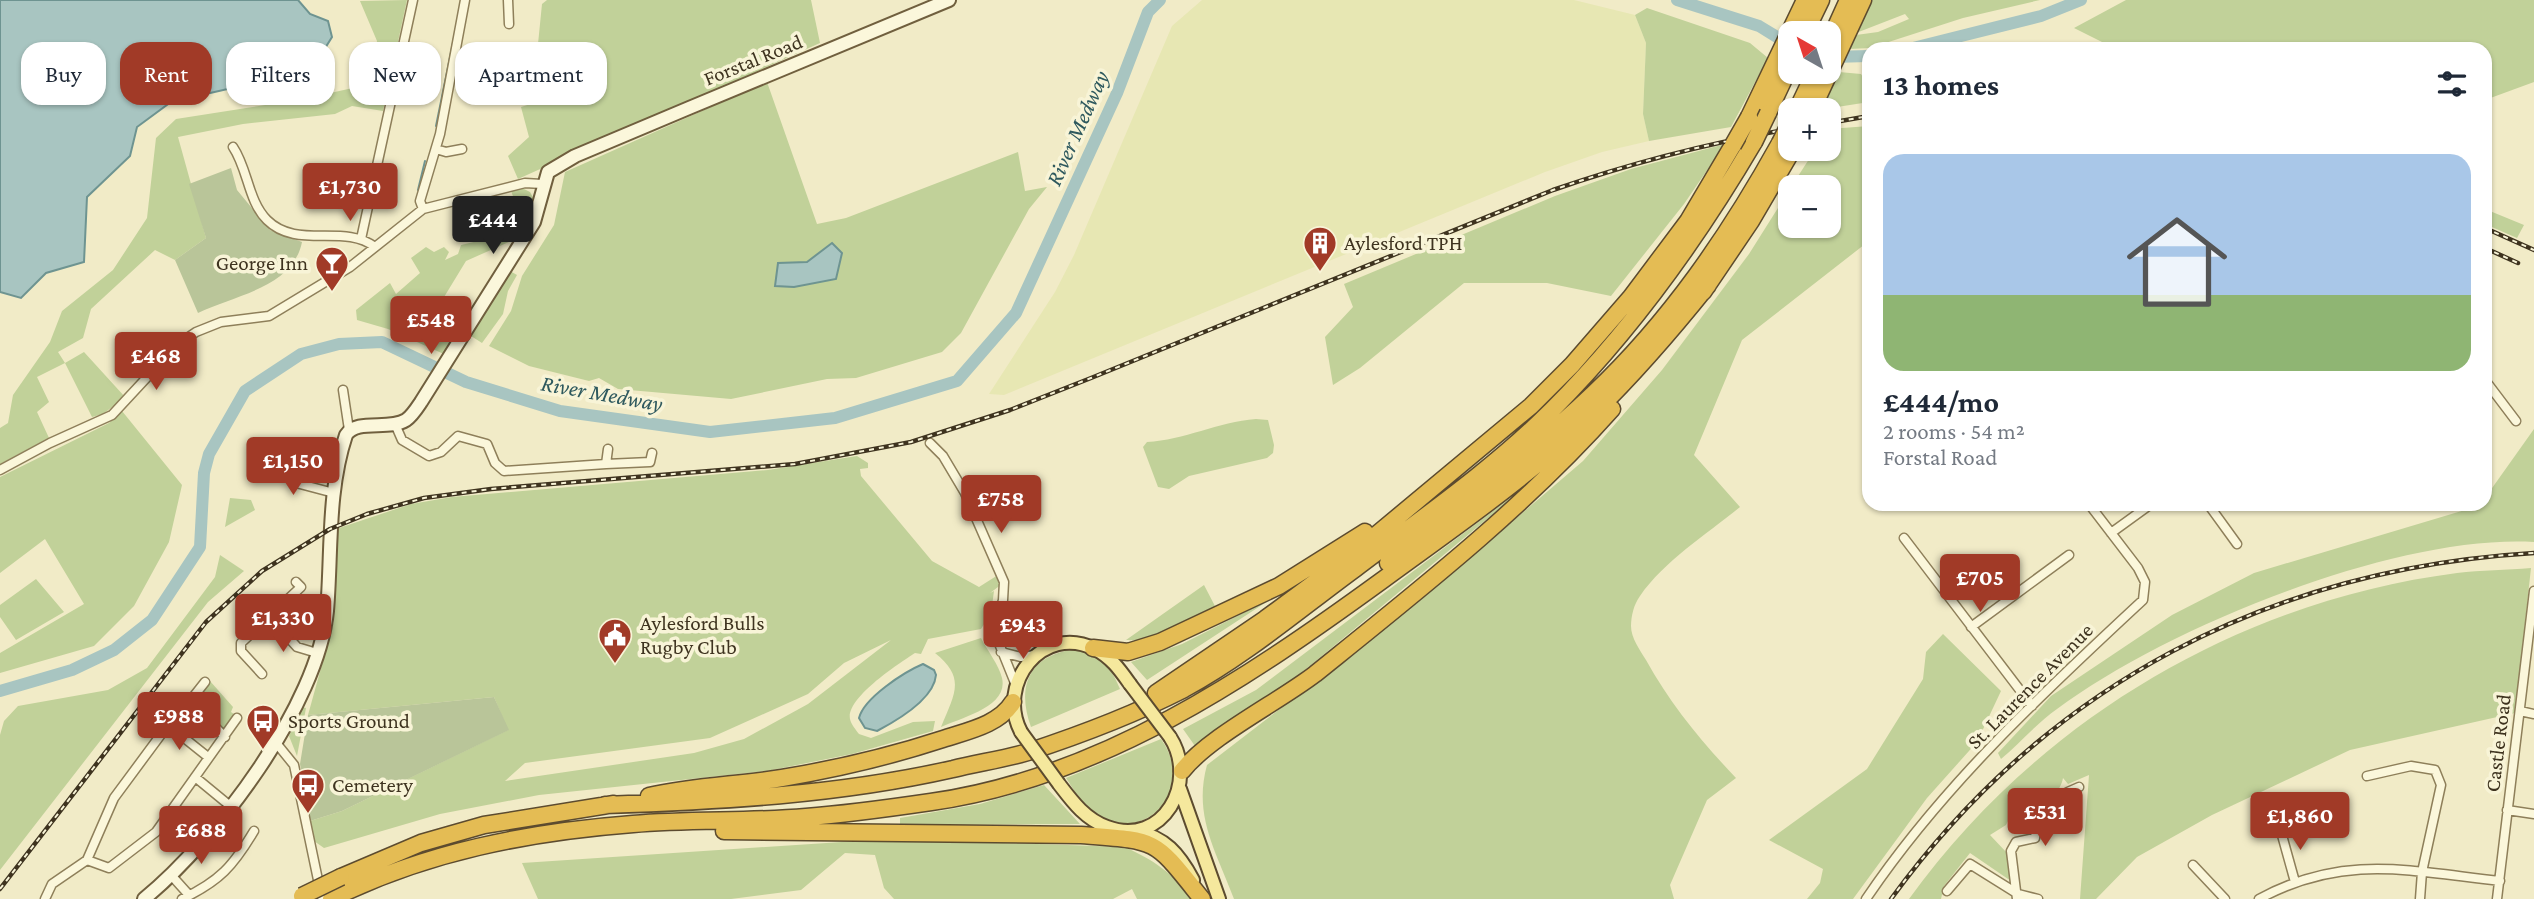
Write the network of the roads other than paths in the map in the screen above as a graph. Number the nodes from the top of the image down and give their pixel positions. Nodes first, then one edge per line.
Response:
1 (413, 0) edge
2 (465, 0) edge
3 (508, 0) edge
4 (949, 0) edge
5 (1805, 0) edge
6 (1821, 0) edge
7 (1848, 0) edge
8 (1863, 0) edge
9 (1811, 21) edge
10 (1838, 21) edge
11 (509, 24) dead end
12 (1779, 84) edge
13 (1810, 96) edge
14 (1766, 106) junction
15 (233, 147) dead end
16 (436, 149) junction
17 (463, 149) dead end
18 (1778, 159) edge
19 (1780, 161) edge
20 (542, 184) junction
21 (423, 209) junction
22 (360, 239) junction
23 (375, 247) junction
24 (1708, 285) junction
25 (2492, 389) edge
26 (343, 390) dead end
27 (2516, 421) dead end
28 (395, 424) junction
29 (349, 430) junction
30 (930, 443) dead end
31 (1486, 445) junction
32 (608, 449) dead end
33 (652, 453) dead end
34 (271, 463) dead end
35 (606, 464) junction
36 (0, 470) edge
37 (334, 493) junction
38 (2094, 511) edge
39 (2141, 511) edge
40 (2213, 511) edge
41 (2111, 533) junction
42 (1904, 538) dead end
43 (2237, 544) dead end
44 (2069, 555) dead end
45 (296, 582) dead end
46 (2534, 591) edge
47 (270, 617) junction
48 (1971, 626) junction
49 (1093, 648) junction
50 (1001, 652) junction
51 (317, 653) junction
52 (1035, 655) junction
53 (262, 674) dead end
54 (205, 682) dead end
55 (1015, 683) junction
56 (190, 701) junction
57 (1013, 702) junction
58 (1200, 702) junction
59 (2032, 706) junction
60 (2520, 711) junction
61 (1125, 715) junction
62 (2534, 715) edge
63 (237, 718) dead end
64 (168, 725) junction
65 (225, 737) junction
66 (277, 744) junction
67 (208, 757) junction
68 (1182, 771) junction
69 (2367, 776) dead end
70 (195, 778) junction
71 (2079, 787) dead end
72 (1180, 789) junction
73 (605, 805) junction
74 (229, 806) junction
75 (2507, 810) junction
76 (2534, 814) edge
77 (592, 828) junction
78 (2280, 828) dead end
79 (1126, 830) junction
80 (254, 831) dead end
81 (1080, 835) junction
82 (87, 860) junction
83 (2193, 865) dead end
84 (2422, 872) junction
85 (171, 875) junction
86 (2500, 881) junction
87 (2295, 882) junction
88 (338, 890) edge
89 (1947, 891) dead end
90 (2018, 896) edge
91 (186, 897) edge
92 (299, 898) edge
93 (45, 899) edge
94 (144, 899) edge
95 (322, 899) edge
96 (1203, 899) edge
97 (1219, 899) edge
98 (1866, 899) edge
99 (2038, 899) edge
100 (2225, 899) edge
101 (2261, 899) edge
102 (2420, 899) edge
103 (2497, 899) edge

1 - 22 street
2 - 16 street
3 - 11 street
4 - 20 street, Forstal Road
5 - 14 highway
6 - 9 highway
7 - 10 highway
8 - 13 highway
12 - 14 highway
14 - 31 highway, bridge
14 - 61 highway, bridge
15 - 22 street
16 - 17 street
16 - 21 street
18 - 58 highway
19 - 24 highway
20 - 21 street
20 - 28 street
21 - 23 street
22 - 23 street
23 - 36 street
24 - 58 highway
24 - 68 highway
25 - 27 street
26 - 29 street
28 - 29 street
28 - 35 street
29 - 37 street
30 - 50 street
31 - 49 highway
31 - 61 highway
32 - 35 street
33 - 35 street
34 - 37 street
37 - 51 street
38 - 41 street, St. Laurence Avenue
39 - 41 street
40 - 43 street
41 - 59 street, St. Laurence Avenue
42 - 48 street
44 - 48 street
45 - 47 street
46 - 60 street, Castle Road
47 - 51 street
47 - 53 street
48 - 59 street
49 - 52 main road
49 - 68 main road, bridge
50 - 52 street
50 - 55 street
51 - 66 street
52 - 55 main road
54 - 56 street
55 - 57 main road
56 - 64 street
56 - 65 street
57 - 73 highway
57 - 79 main road, bridge
58 - 77 highway
59 - 98 street, St. Laurence Avenue
60 - 62 street
60 - 75 street, Castle Road
61 - 73 highway
63 - 65 street
64 - 67 street
64 - 82 street
65 - 67 street
66 - 74 street
66 - 95 street
67 - 70 street
68 - 72 main road
69 - 84 street
70 - 74 street
70 - 82 street
71 - 90 street
72 - 79 main road
72 - 97 main road
73 - 88 highway
74 - 85 street
75 - 76 street
75 - 86 street, Castle Road
77 - 81 highway
77 - 88 highway
78 - 87 street
79 - 81 highway
79 - 96 main road
80 - 91 street
81 - 96 highway
82 - 93 street
83 - 100 street
84 - 86 street
84 - 87 street
84 - 102 street
85 - 91 street
85 - 94 street
86 - 103 street, Castle Road
87 - 101 street
88 - 92 highway, bridge
89 - 90 street
90 - 99 street

